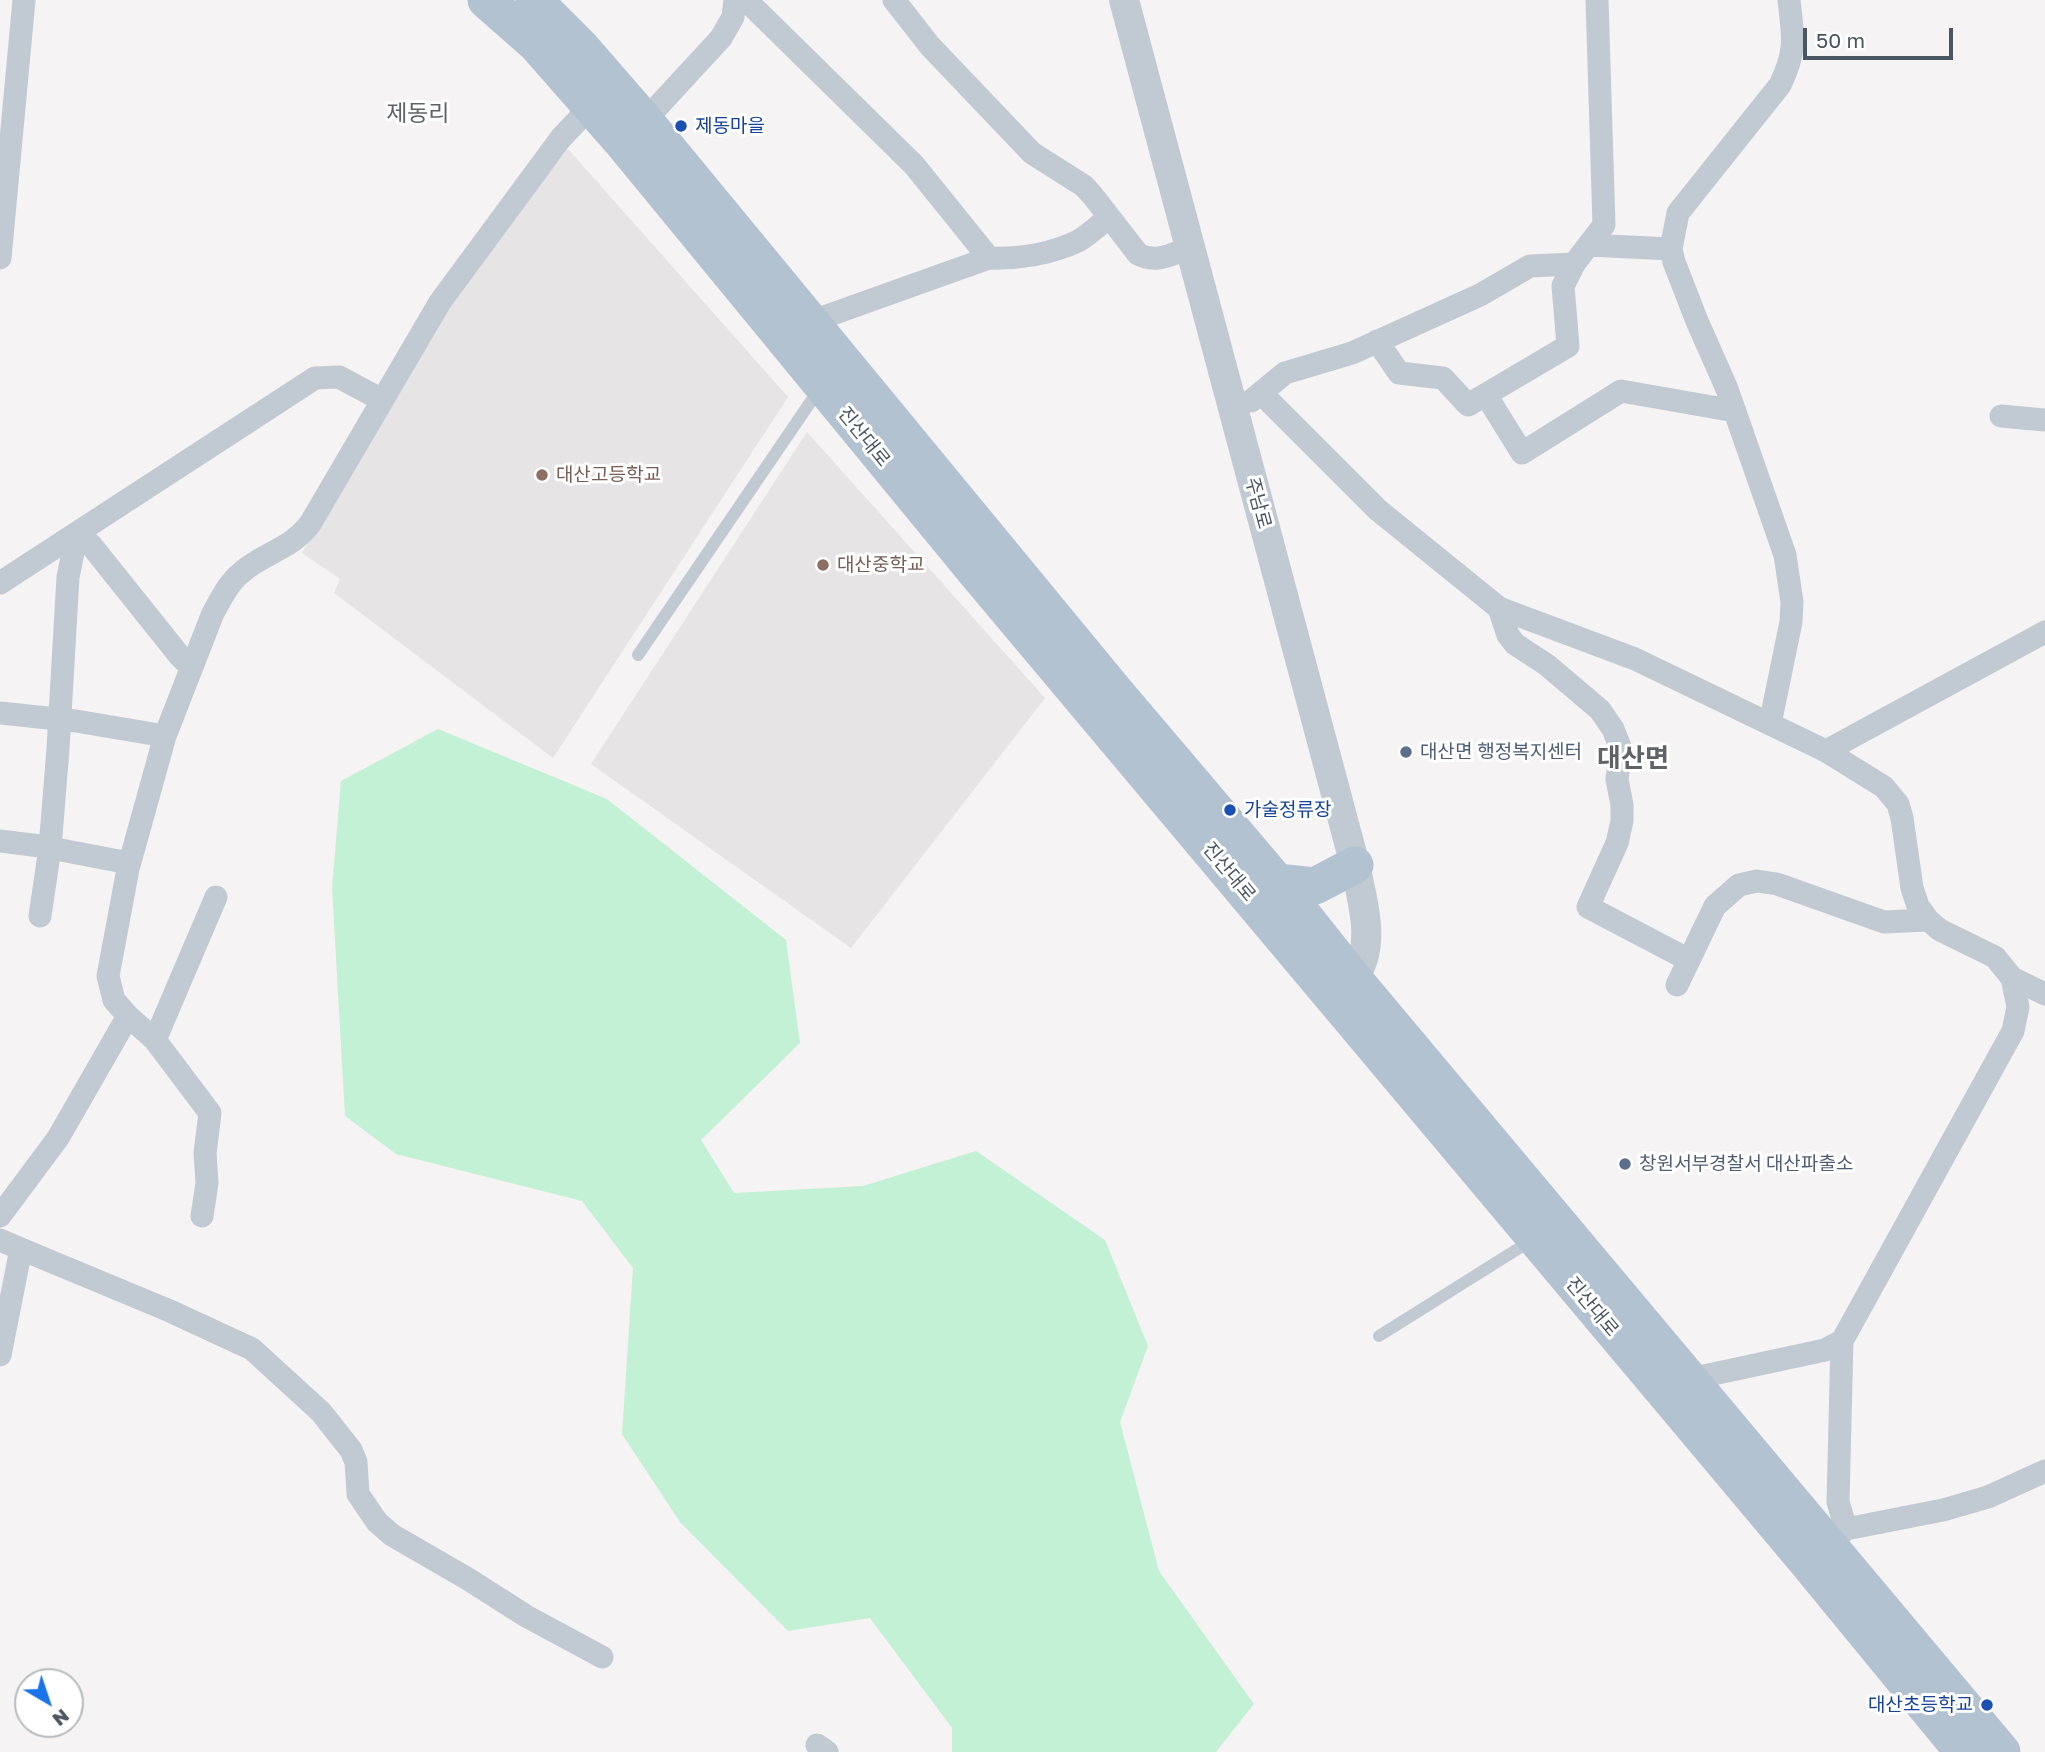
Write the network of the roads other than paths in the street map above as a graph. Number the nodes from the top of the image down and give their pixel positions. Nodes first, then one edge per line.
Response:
1 (24, 0) edge
2 (486, 0) edge
3 (534, 0) edge
4 (734, 0) edge
5 (746, 0) edge
6 (894, 0) edge
7 (1124, 0) edge
8 (1597, 0) edge
9 (1789, 0) edge
10 (602, 95) junction
11 (634, 132) junction
12 (1109, 217) junction
13 (1589, 245) junction
14 (1189, 248) junction
15 (1671, 249) junction
16 (0, 258) edge
17 (989, 258) junction
18 (1574, 264) junction
19 (810, 322) junction
20 (1377, 341) junction
21 (833, 375) junction
22 (1261, 393) junction
23 (1486, 395) junction
24 (382, 400) junction
25 (1735, 411) junction
26 (1234, 414) junction
27 (2001, 416) dead end
28 (2045, 420) edge
29 (77, 533) junction
30 (0, 583) edge
31 (1499, 608) junction
32 (2045, 632) edge
33 (638, 655) dead end
34 (191, 667) junction
35 (0, 713) edge
36 (60, 719) junction
37 (1770, 724) junction
38 (165, 736) junction
39 (1826, 751) junction
40 (0, 841) edge
41 (50, 848) junction
42 (129, 863) junction
43 (1355, 865) junction
44 (1277, 882) junction
45 (216, 897) dead end
46 (40, 916) dead end
47 (1928, 920) junction
48 (1689, 960) junction
49 (2012, 978) junction
50 (1677, 985) dead end
51 (1342, 987) junction
52 (2045, 994) edge
53 (128, 1016) junction
54 (155, 1040) junction
55 (0, 1216) edge
56 (202, 1216) dead end
57 (1545, 1230) junction
58 (10, 1244) edge
59 (1379, 1336) dead end
60 (1842, 1340) junction
61 (0, 1355) edge
62 (1690, 1379) junction
63 (2045, 1471) edge
64 (1827, 1546) junction
65 (602, 1657) dead end
66 (1956, 1735) edge
67 (2002, 1752) edge

1 - 16 street
2 - 10 main road, 진산대로
3 - 10 main road, 진산대로
4 - 11 street
5 - 17 street
6 - 12 street
7 - 14 street, 주남로
8 - 13 street
9 - 15 street
10 - 11 main road, 진산대로
10 - 24 street
11 - 19 main road, 진산대로
11 - 21 main road, 진산대로
12 - 14 street
12 - 17 street
13 - 15 street
13 - 18 street
14 - 26 street, 주남로
15 - 25 street
17 - 19 street
18 - 20 street
18 - 23 street
19 - 21 main road, 진산대로
20 - 22 street
20 - 23 street
21 - 33 lane
21 - 44 main road, 진산대로
21 - 51 main road, 진산대로
22 - 26 street
22 - 31 street
23 - 25 street
24 - 29 street
24 - 34 street
25 - 37 street
26 - 43 street, 주남로
27 - 28 street
29 - 30 street
29 - 34 street
29 - 36 street
31 - 37 street
31 - 48 street
32 - 39 street
34 - 38 street
35 - 36 street
36 - 38 street
36 - 41 street
37 - 39 street
38 - 42 street
39 - 47 street
40 - 41 street
41 - 42 street
41 - 46 street
42 - 53 street
43 - 44 main road
43 - 51 street, 주남로
44 - 51 main road, 진산대로
45 - 54 street
47 - 48 street
47 - 49 street
48 - 50 street
49 - 52 street
49 - 60 street
51 - 57 main road, 진산대로
53 - 54 street
53 - 55 street
54 - 56 street
57 - 59 lane
57 - 62 main road, 진산대로
57 - 64 main road, 진산대로
58 - 61 street
58 - 65 street
60 - 62 street
60 - 64 street
62 - 64 main road, 진산대로
63 - 64 street
64 - 66 main road, 진산대로
66 - 67 main road, 진산대로

